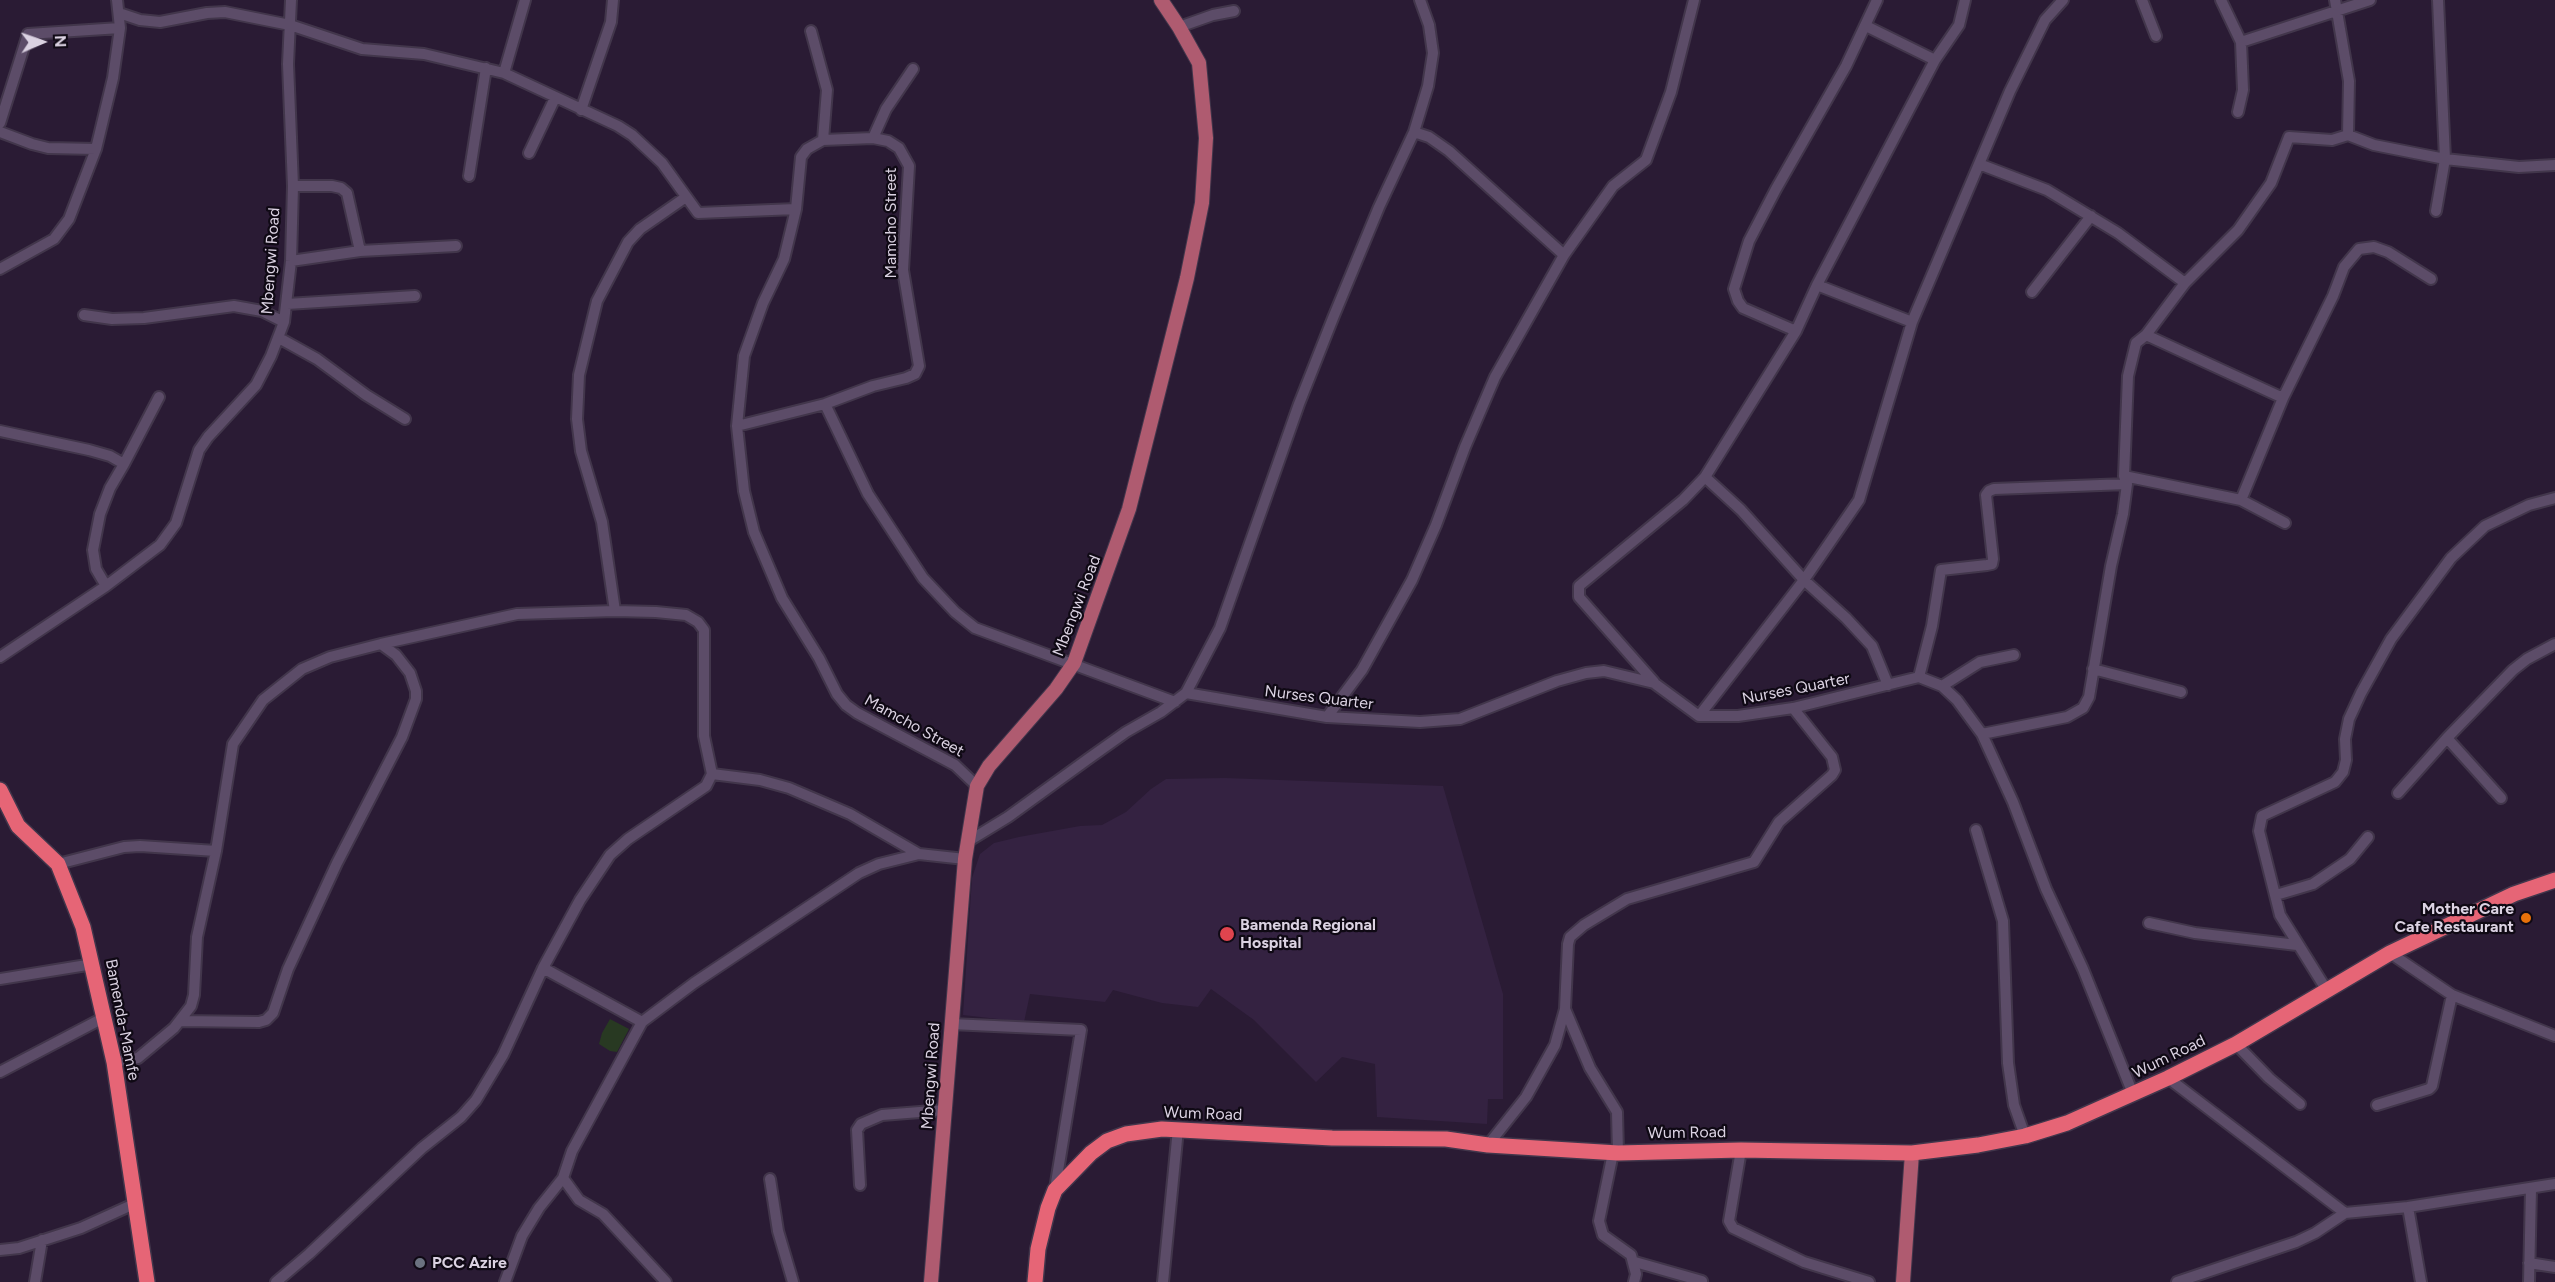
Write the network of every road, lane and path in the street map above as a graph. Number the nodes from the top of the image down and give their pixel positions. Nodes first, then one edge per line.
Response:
1 (117, 0) edge
2 (291, 0) edge
3 (525, 0) edge
4 (613, 0) edge
5 (1161, 0) edge
6 (1420, 0) edge
7 (1694, 0) edge
8 (1877, 0) edge
9 (1965, 0) edge
10 (2063, 0) edge
11 (2142, 0) edge
12 (2221, 0) edge
13 (2335, 0) edge
14 (2370, 0) edge
15 (2438, 0) edge
16 (1234, 11) dead end
17 (2337, 12) junction
18 (119, 13) junction
19 (290, 25) junction
20 (1866, 26) junction
21 (1179, 27) junction
22 (120, 28) junction
23 (811, 31) dead end
24 (2156, 36) dead end
25 (2241, 42) junction
26 (1935, 60) junction
27 (486, 68) junction
28 (913, 69) dead end
29 (504, 73) junction
30 (555, 98) junction
31 (581, 110) junction
32 (2238, 112) dead end
33 (0, 123) edge
34 (0, 132) edge
35 (1414, 132) junction
36 (2348, 135) junction
37 (873, 138) junction
38 (823, 140) junction
39 (96, 149) junction
40 (529, 153) dead end
41 (2445, 159) junction
42 (1979, 164) junction
43 (2555, 165) edge
44 (469, 176) dead end
45 (293, 186) junction
46 (686, 197) junction
47 (796, 210) junction
48 (2436, 211) dead end
49 (2091, 216) junction
50 (456, 246) dead end
51 (360, 251) junction
52 (1564, 255) junction
53 (291, 261) junction
54 (0, 269) edge
55 (2431, 279) dead end
56 (2185, 283) junction
57 (1816, 285) junction
58 (2032, 292) dead end
59 (415, 296) dead end
60 (287, 304) junction
61 (84, 315) dead end
62 (284, 322) junction
63 (1912, 322) junction
64 (1796, 331) junction
65 (2146, 335) junction
66 (279, 338) junction
67 (159, 397) dead end
68 (2283, 398) junction
69 (825, 404) junction
70 (405, 419) dead end
71 (737, 426) junction
72 (0, 431) edge
73 (124, 464) junction
74 (1705, 477) junction
75 (2126, 480) junction
76 (2555, 498) edge
77 (2241, 500) junction
78 (2285, 523) dead end
79 (1804, 580) junction
80 (106, 586) junction
81 (615, 611) junction
82 (381, 644) junction
83 (2555, 644) edge
84 (2014, 655) dead end
85 (0, 657) edge
86 (1074, 663) junction
87 (2093, 669) junction
88 (1919, 677) junction
89 (1654, 683) junction
90 (1888, 685) junction
91 (1942, 686) junction
92 (2181, 692) dead end
93 (1186, 693) junction
94 (1175, 702) junction
95 (1793, 708) junction
96 (1699, 716) junction
97 (1327, 717) junction
98 (1982, 734) junction
99 (2447, 738) junction
100 (712, 774) junction
101 (977, 786) junction
102 (0, 790) edge
103 (2398, 793) dead end
104 (2501, 798) dead end
105 (1976, 830) dead end
106 (2368, 837) dead end
107 (967, 843) junction
108 (216, 851) junction
109 (919, 854) junction
110 (965, 859) junction
111 (58, 864) junction
112 (2555, 880) edge
113 (2276, 895) junction
114 (2149, 923) dead end
115 (2297, 945) junction
116 (2390, 953) junction
117 (93, 964) junction
118 (543, 968) junction
119 (0, 979) edge
120 (2326, 989) junction
121 (2452, 995) junction
122 (1565, 1009) junction
123 (105, 1017) junction
124 (180, 1021) junction
125 (642, 1022) junction
126 (951, 1024) junction
127 (2555, 1036) edge
128 (2236, 1044) junction
129 (114, 1062) junction
130 (0, 1072) edge
131 (2168, 1078) junction
132 (2133, 1094) junction
133 (2300, 1104) dead end
134 (2377, 1106) dead end
135 (945, 1110) junction
136 (1178, 1129) junction
137 (2025, 1136) junction
138 (1488, 1145) junction
139 (1741, 1150) junction
140 (1615, 1153) junction
141 (1912, 1153) junction
142 (563, 1178) junction
143 (770, 1179) dead end
144 (2555, 1184) edge
145 (860, 1185) dead end
146 (2531, 1189) junction
147 (1055, 1190) junction
148 (134, 1204) junction
149 (2408, 1207) junction
150 (2345, 1213) junction
151 (42, 1240) junction
152 (0, 1250) edge
153 (1635, 1262) junction
154 (2529, 1263) junction
155 (2555, 1267) edge
156 (1702, 1281) edge
157 (35, 1282) edge
158 (147, 1282) edge
159 (276, 1282) edge
160 (505, 1282) edge
161 (666, 1282) edge
162 (793, 1282) edge
163 (931, 1282) edge
164 (1035, 1282) edge
165 (1163, 1282) edge
166 (1634, 1282) edge
167 (1869, 1282) edge
168 (1903, 1282) edge
169 (2177, 1282) edge
170 (2421, 1282) edge
171 (2529, 1282) edge

1 - 18 street
2 - 19 street, Mbengwi Road
3 - 29 street
4 - 31 street
5 - 21 main road, Mbengwi Road
6 - 35 street
7 - 52 street
8 - 20 street
9 - 26 street
10 - 42 street
11 - 24 street
12 - 25 street
13 - 17 street
14 - 17 street
15 - 41 street
16 - 21 street
17 - 25 street
17 - 36 street
18 - 19 street
18 - 22 street
19 - 27 street
19 - 45 street, Mbengwi Road
20 - 26 street
20 - 64 street
21 - 86 main road, Mbengwi Road
22 - 33 street
22 - 39 street
23 - 38 street
25 - 32 street
26 - 57 street
27 - 29 street
27 - 44 street
28 - 37 street
29 - 30 street
30 - 31 street
30 - 40 street
31 - 46 street
34 - 39 street
35 - 52 street
35 - 93 street
36 - 41 street
36 - 56 street
37 - 38 street, Mamcho Street
37 - 69 street, Mamcho Street
38 - 47 street, Mamcho Street
39 - 54 street
41 - 43 street
41 - 48 street
42 - 49 street
42 - 63 street
45 - 51 street
45 - 53 street, Mbengwi Road
46 - 47 street
46 - 81 street
47 - 71 street, Mamcho Street
49 - 56 street
49 - 58 street
50 - 51 street
51 - 53 street
52 - 97 street
53 - 60 street, Mbengwi Road
55 - 68 street
56 - 65 street
57 - 63 street
57 - 64 street
59 - 60 street
60 - 62 street, Mbengwi Road
61 - 62 street
62 - 66 street, Mbengwi Road
63 - 79 street
64 - 74 street
65 - 68 street
65 - 75 street
66 - 70 street
66 - 80 street, Mbengwi Road
67 - 73 street
68 - 77 street
69 - 71 street, Mamcho Street
69 - 86 street
71 - 101 street, Mamcho Street
72 - 73 street
73 - 80 street
74 - 79 street
74 - 89 street
75 - 77 street
75 - 87 street
75 - 88 street
76 - 113 street
77 - 78 street
79 - 90 street
79 - 96 street
80 - 85 street, Mbengwi Road
81 - 82 street
81 - 100 street
82 - 108 street
82 - 124 street
83 - 99 street
84 - 91 street
86 - 94 street
86 - 101 main road, Mbengwi Road
87 - 92 street
87 - 98 street
88 - 90 street, Nurses Quarter
88 - 91 street
89 - 96 street, Nurses Quarter
89 - 97 street, Nurses Quarter
90 - 95 street, Nurses Quarter
91 - 98 street
93 - 94 street
93 - 97 street, Nurses Quarter
94 - 107 street
95 - 96 street, Nurses Quarter
95 - 122 street
98 - 132 street
99 - 103 street
99 - 104 street
100 - 109 street
100 - 118 street
101 - 107 main road, Mbengwi Road
102 - 111 highway, Bamenda-Mamfe
105 - 137 street
106 - 113 street
107 - 110 main road, Mbengwi Road
108 - 111 street
108 - 124 street
109 - 110 street
109 - 125 street
110 - 126 main road, Mbengwi Road
111 - 117 highway, Bamenda-Mamfe
112 - 116 highway, Wum Road
113 - 115 street
114 - 115 street
115 - 120 street
116 - 120 highway, Wum Road
116 - 121 street
117 - 119 street
117 - 123 highway, Bamenda-Mamfe
118 - 125 street
118 - 159 street
120 - 128 highway, Wum Road
121 - 127 street
121 - 134 street
122 - 138 street
122 - 140 street
123 - 129 highway, Bamenda-Mamfe
123 - 130 street
124 - 129 street
125 - 142 street
126 - 135 main road, Mbengwi Road
126 - 147 street
128 - 131 highway, Wum Road
128 - 133 street
129 - 148 highway, Bamenda-Mamfe
131 - 132 highway, Wum Road
131 - 150 street
132 - 137 highway, Wum Road
135 - 145 street
135 - 163 main road, Mbengwi Road
136 - 138 highway, Wum Road
136 - 147 highway, Wum Road
136 - 165 street
137 - 141 highway, Wum Road
138 - 140 highway, Wum Road
139 - 140 highway, Wum Road
139 - 141 highway, Wum Road
139 - 167 street
140 - 153 street
141 - 168 main road
142 - 160 street
142 - 161 street
143 - 162 street
144 - 146 street
146 - 149 street
146 - 154 street
147 - 164 highway, Wum Road
148 - 151 street
148 - 158 highway, Bamenda-Mamfe
149 - 150 street
149 - 170 street
150 - 169 street
151 - 152 street
151 - 157 street
153 - 156 street
153 - 166 street
154 - 155 street
154 - 171 street

